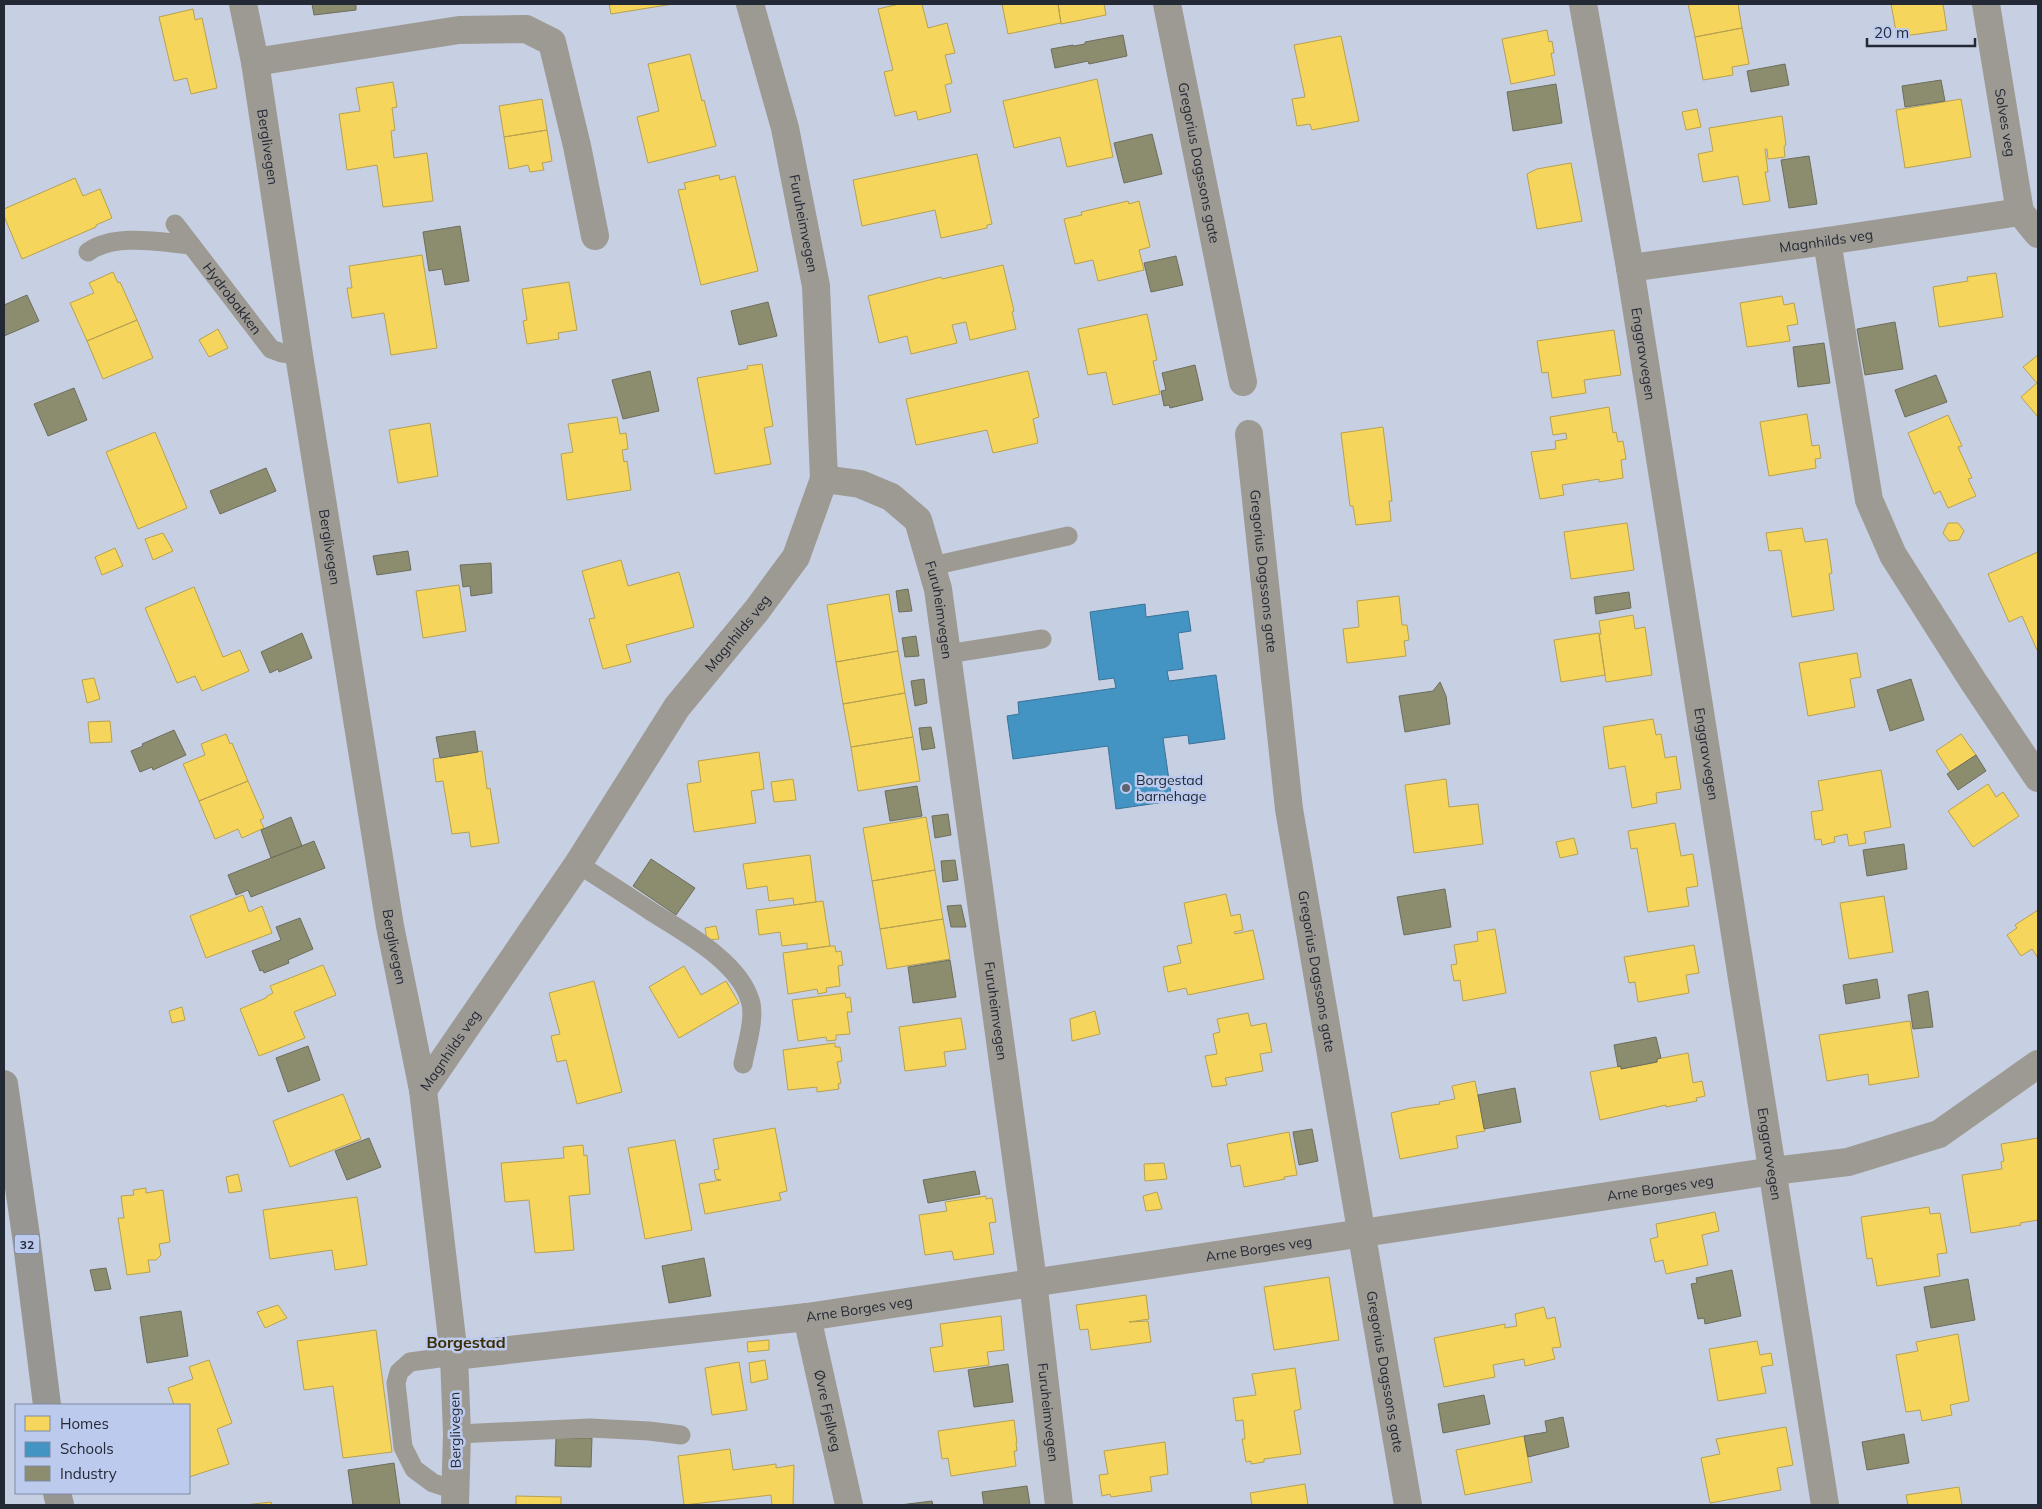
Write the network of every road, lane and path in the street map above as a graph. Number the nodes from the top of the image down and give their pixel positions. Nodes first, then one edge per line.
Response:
1 (243, 4) edge
2 (1167, 4) edge
3 (1583, 4) edge
4 (1986, 4) edge
5 (755, 5) edge
6 (255, 62) junction
7 (2020, 212) junction
8 (175, 224) dead end
9 (2038, 234) edge
10 (595, 236) dead end
11 (1827, 241) junction
12 (191, 245) junction
13 (88, 252) dead end
14 (1630, 268) junction
15 (299, 355) junction
16 (1243, 382) dead end
17 (1249, 434) dead end
18 (824, 480) junction
19 (1068, 536) dead end
20 (932, 566) junction
21 (1042, 639) dead end
22 (947, 654) junction
23 (2038, 778) edge
24 (578, 864) junction
25 (743, 1064) dead end
26 (2038, 1064) edge
27 (4, 1084) edge
28 (423, 1090) junction
29 (1773, 1170) junction
30 (1361, 1234) junction
31 (1033, 1281) junction
32 (807, 1317) junction
33 (454, 1356) junction
34 (47, 1404) edge
35 (457, 1434) junction
36 (681, 1435) dead end
37 (455, 1497) edge
38 (849, 1505) edge
39 (1059, 1505) edge
40 (1408, 1505) edge
41 (1825, 1505) edge

1 - 6 street, Berglivegen
2 - 16 street, Gregorius Dagssons gate
3 - 14 street, Enggravvegen
4 - 7 street, Solves veg
5 - 18 street, Furuheimvegen
6 - 10 street
6 - 15 street, Berglivegen
7 - 9 street
7 - 11 street, Magnhilds veg
8 - 12 lane, Hydrobakken
11 - 14 street, Magnhilds veg
11 - 23 street
12 - 13 lane
12 - 15 lane, Hydrobakken
14 - 29 street, Enggravvegen
15 - 28 street, Berglivegen
17 - 30 street, Gregorius Dagssons gate
18 - 20 street, Furuheimvegen
18 - 24 street, Magnhilds veg
19 - 20 lane
20 - 22 street, Furuheimvegen
21 - 22 lane
22 - 31 street, Furuheimvegen
24 - 25 lane
24 - 28 street, Magnhilds veg
26 - 29 street, Arne Borges veg
27 - 34 main road, 32
28 - 33 street, Magnhilds veg
29 - 30 street, Arne Borges veg
29 - 41 street, Enggravvegen
30 - 31 street, Arne Borges veg
30 - 40 street, Gregorius Dagssons gate
31 - 32 street, Arne Borges veg
31 - 39 street, Furuheimvegen
32 - 33 street, Arne Borges veg
32 - 38 street, Øvre Fjellveg
33 - 35 street, Berglivegen
33 - 37 lane
35 - 36 lane
35 - 37 street, Berglivegen

